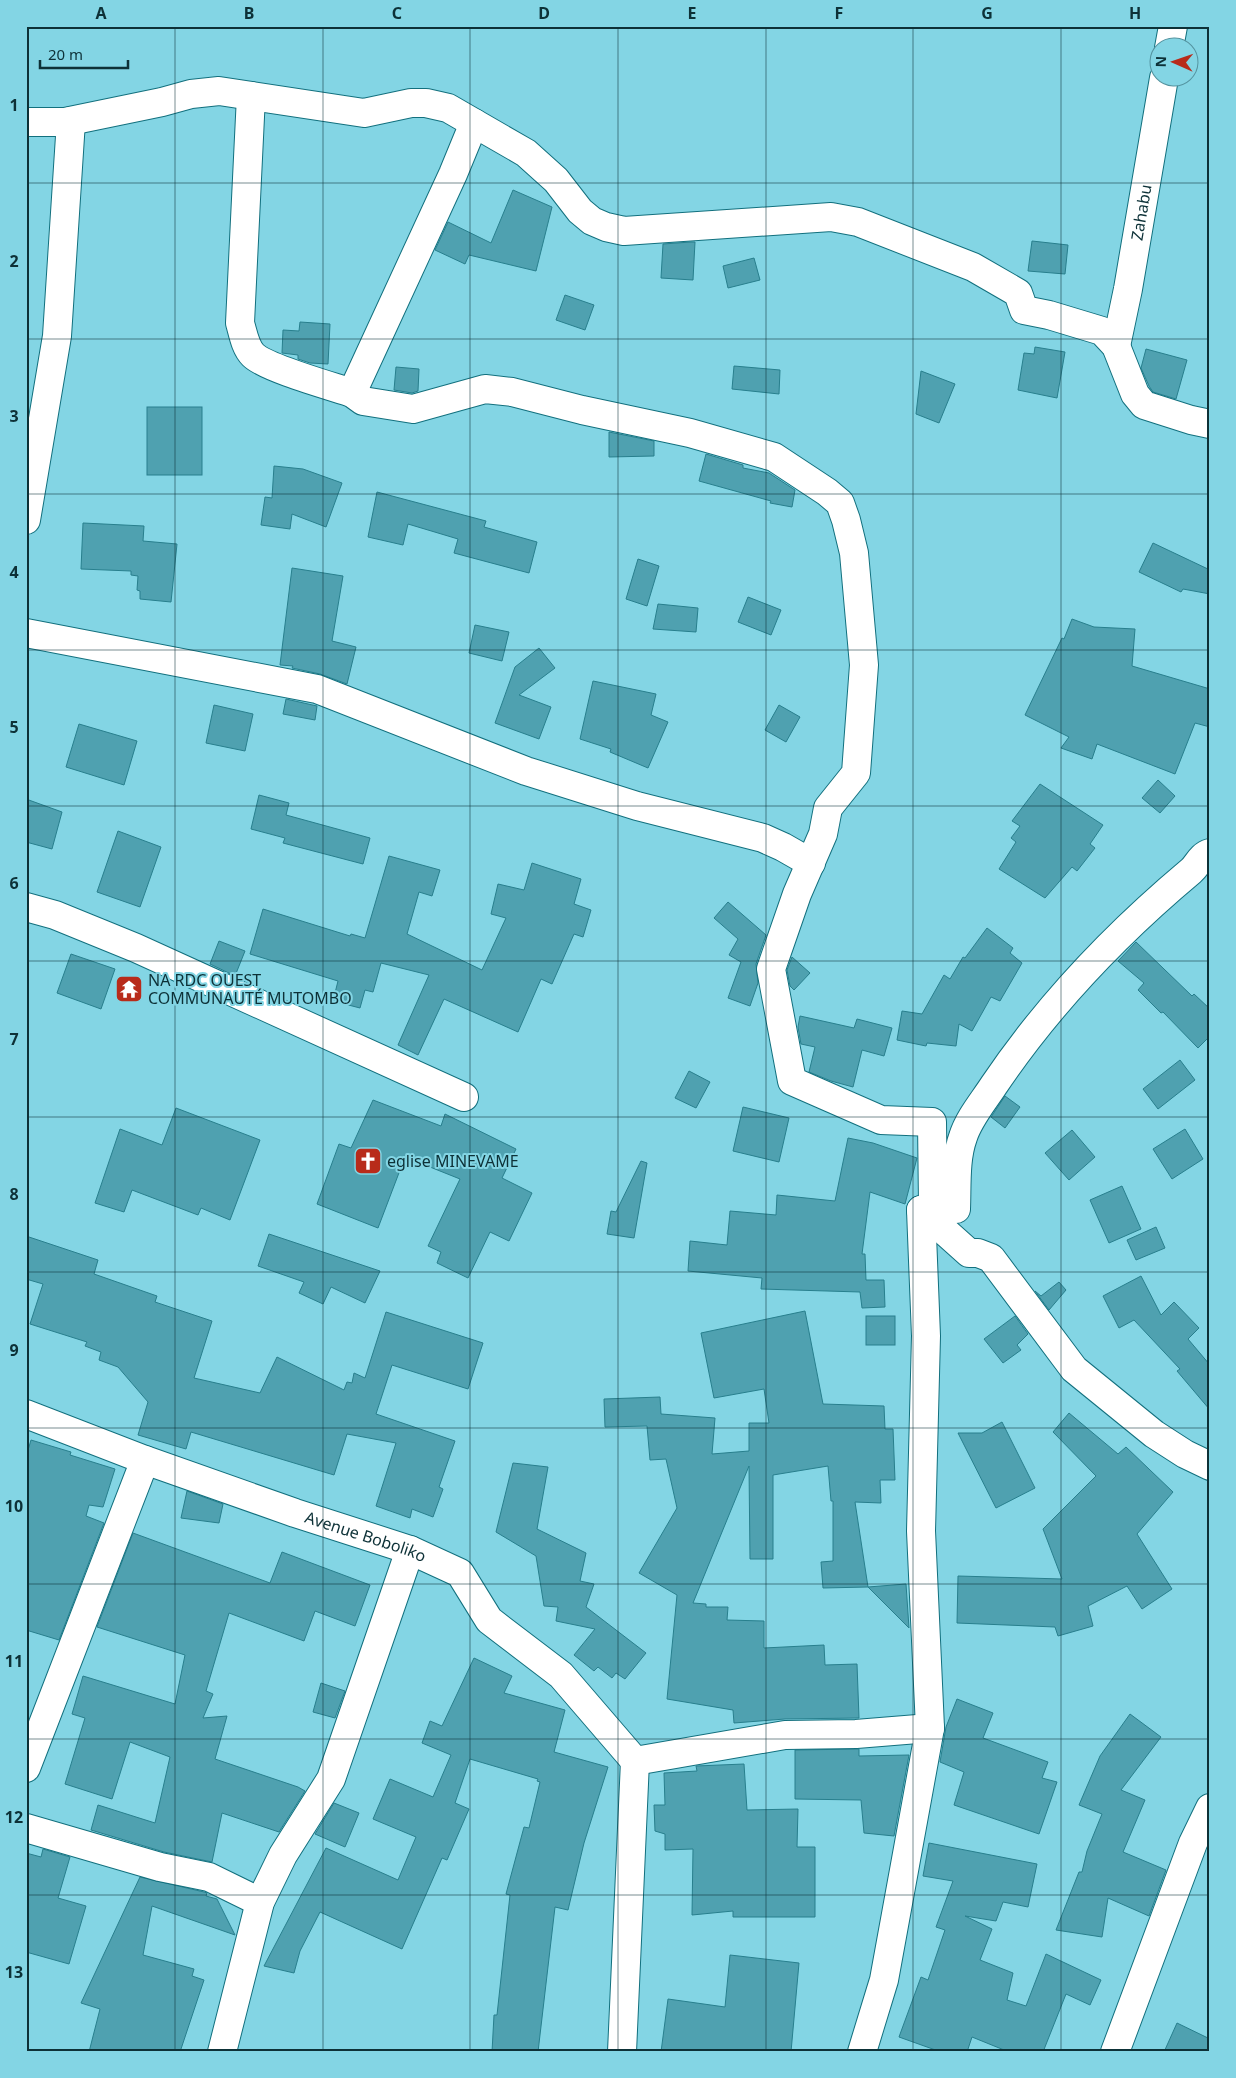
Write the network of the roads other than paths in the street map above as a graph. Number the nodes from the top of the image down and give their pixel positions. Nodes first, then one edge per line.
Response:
1 (1162, 88) edge
2 (251, 96) junction
3 (71, 121) junction
4 (26, 122) edge
5 (474, 123) junction
6 (1116, 346) junction
7 (352, 394) junction
8 (1210, 424) edge
9 (26, 520) edge
10 (26, 633) edge
11 (1210, 854) edge
12 (811, 864) junction
13 (26, 907) edge
14 (464, 1097) dead end
15 (26, 1414) edge
16 (145, 1460) junction
17 (1210, 1466) edge
18 (410, 1550) junction
19 (930, 1728) junction
20 (635, 1761) junction
21 (26, 1768) edge
22 (1210, 1808) edge
23 (26, 1828) edge
24 (260, 1902) junction
25 (222, 2052) edge
26 (622, 2052) edge
27 (862, 2052) edge
28 (1115, 2052) edge

1 - 6 street, Zahabu
2 - 3 street
2 - 5 street
2 - 7 street
3 - 4 street
3 - 9 street
5 - 6 street
5 - 7 street
6 - 8 street
7 - 12 street
10 - 12 street
11 - 12 street
13 - 14 street
15 - 16 street, Avenue Boboliko
16 - 18 street, Avenue Boboliko
16 - 21 street
17 - 19 street
18 - 20 street, Avenue Boboliko
18 - 24 street
19 - 20 street
19 - 27 street
20 - 26 street
22 - 28 street
23 - 24 street
24 - 25 street

